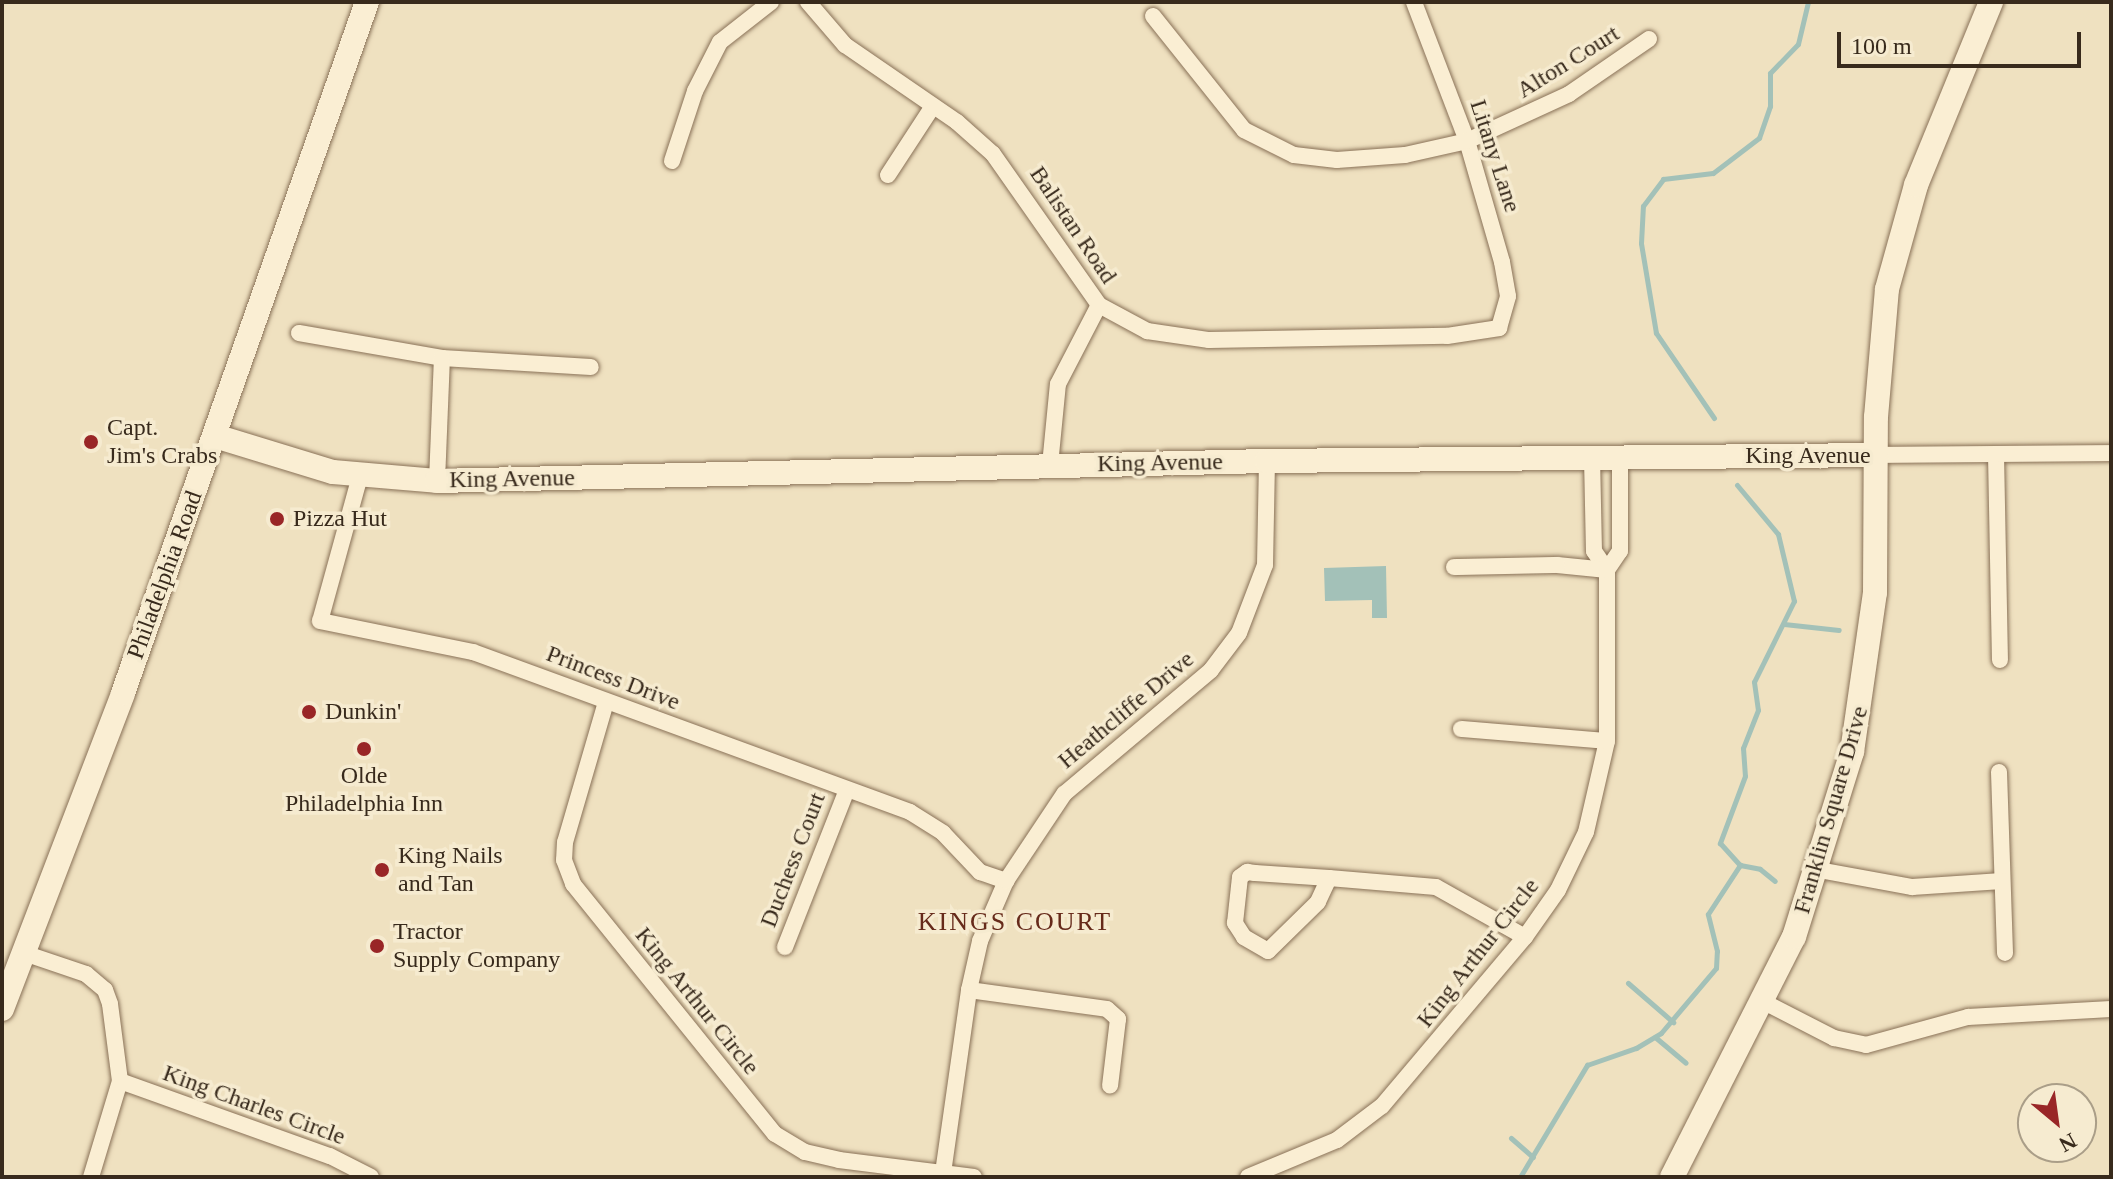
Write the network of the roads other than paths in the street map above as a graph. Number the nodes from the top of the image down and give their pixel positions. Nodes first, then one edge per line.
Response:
1 (367, 2) edge
2 (771, 2) edge
3 (808, 2) edge
4 (1414, 2) edge
5 (1991, 2) edge
6 (1153, 16) dead end
7 (1649, 39) dead end
8 (933, 106) junction
9 (1467, 141) junction
10 (672, 161) dead end
11 (888, 175) dead end
12 (1099, 305) junction
13 (1499, 328) joint
14 (299, 333) dead end
15 (442, 358) junction
16 (591, 367) dead end
17 (215, 436) junction
18 (2111, 453) edge
19 (1996, 454) junction
20 (1877, 455) junction
21 (1592, 457) junction
22 (1620, 457) junction
23 (1267, 461) junction
24 (1050, 465) junction
25 (360, 476) junction
26 (437, 481) junction
27 (1454, 567) dead end
28 (1607, 570) junction
29 (2000, 660) dead end
30 (606, 702) junction
31 (1461, 729) dead end
32 (1607, 741) junction
33 (1999, 772) dead end
34 (847, 790) junction
35 (1819, 870) junction
36 (1329, 878) junction
37 (1006, 881) junction
38 (2002, 881) junction
39 (1525, 937) junction
40 (785, 947) dead end
41 (11, 949) edge
42 (2005, 953) dead end
43 (969, 990) junction
44 (1764, 1002) junction
45 (2, 1009) edge
46 (2111, 1009) edge
47 (120, 1081) junction
48 (1110, 1086) dead end
49 (943, 1173) junction
50 (91, 1177) edge
51 (371, 1177) edge
52 (974, 1177) edge
53 (1248, 1177) edge
54 (1672, 1177) edge

1 - 17 street, Philadelphia Road
2 - 10 street
3 - 8 street, Balistan Road
4 - 9 street, Litany Lane
5 - 20 street, Franklin Square Drive
6 - 9 street, Alton Court
7 - 9 street, Alton Court
8 - 11 street
8 - 12 street, Balistan Road
9 - 13 street, Litany Lane
12 - 13 street, Balistan Road
12 - 24 street
14 - 15 street
15 - 16 street
15 - 26 street
17 - 25 street, King Avenue
17 - 41 street, Philadelphia Road
18 - 19 street, King Avenue
19 - 20 street, King Avenue
19 - 29 street
20 - 22 street, King Avenue
20 - 35 street, Franklin Square Drive
21 - 22 street, King Avenue
21 - 23 street, King Avenue
21 - 28 street, King Arthur Circle
22 - 28 street, King Arthur Circle
23 - 24 street, King Avenue
23 - 37 street, Heathcliffe Drive
24 - 26 street, King Avenue
25 - 26 street, King Avenue
25 - 30 street, Princess Drive
27 - 28 street
28 - 32 street, King Arthur Circle
30 - 34 street, Princess Drive
30 - 49 street, King Arthur Circle
31 - 32 street
32 - 39 street, King Arthur Circle
33 - 38 street
34 - 37 street, Princess Drive
34 - 40 street, Duchess Court
35 - 38 street
35 - 44 street, Franklin Square Drive
36 - 36 street
36 - 39 street
37 - 43 street, Heathcliffe Drive
38 - 42 street
39 - 53 street, King Arthur Circle
41 - 45 street, Philadelphia Road
41 - 47 street
43 - 48 street
43 - 49 street, Heathcliffe Drive
44 - 46 street
44 - 54 street, Franklin Square Drive
47 - 50 street
47 - 51 street, King Charles Circle
49 - 52 street, King Arthur Circle

